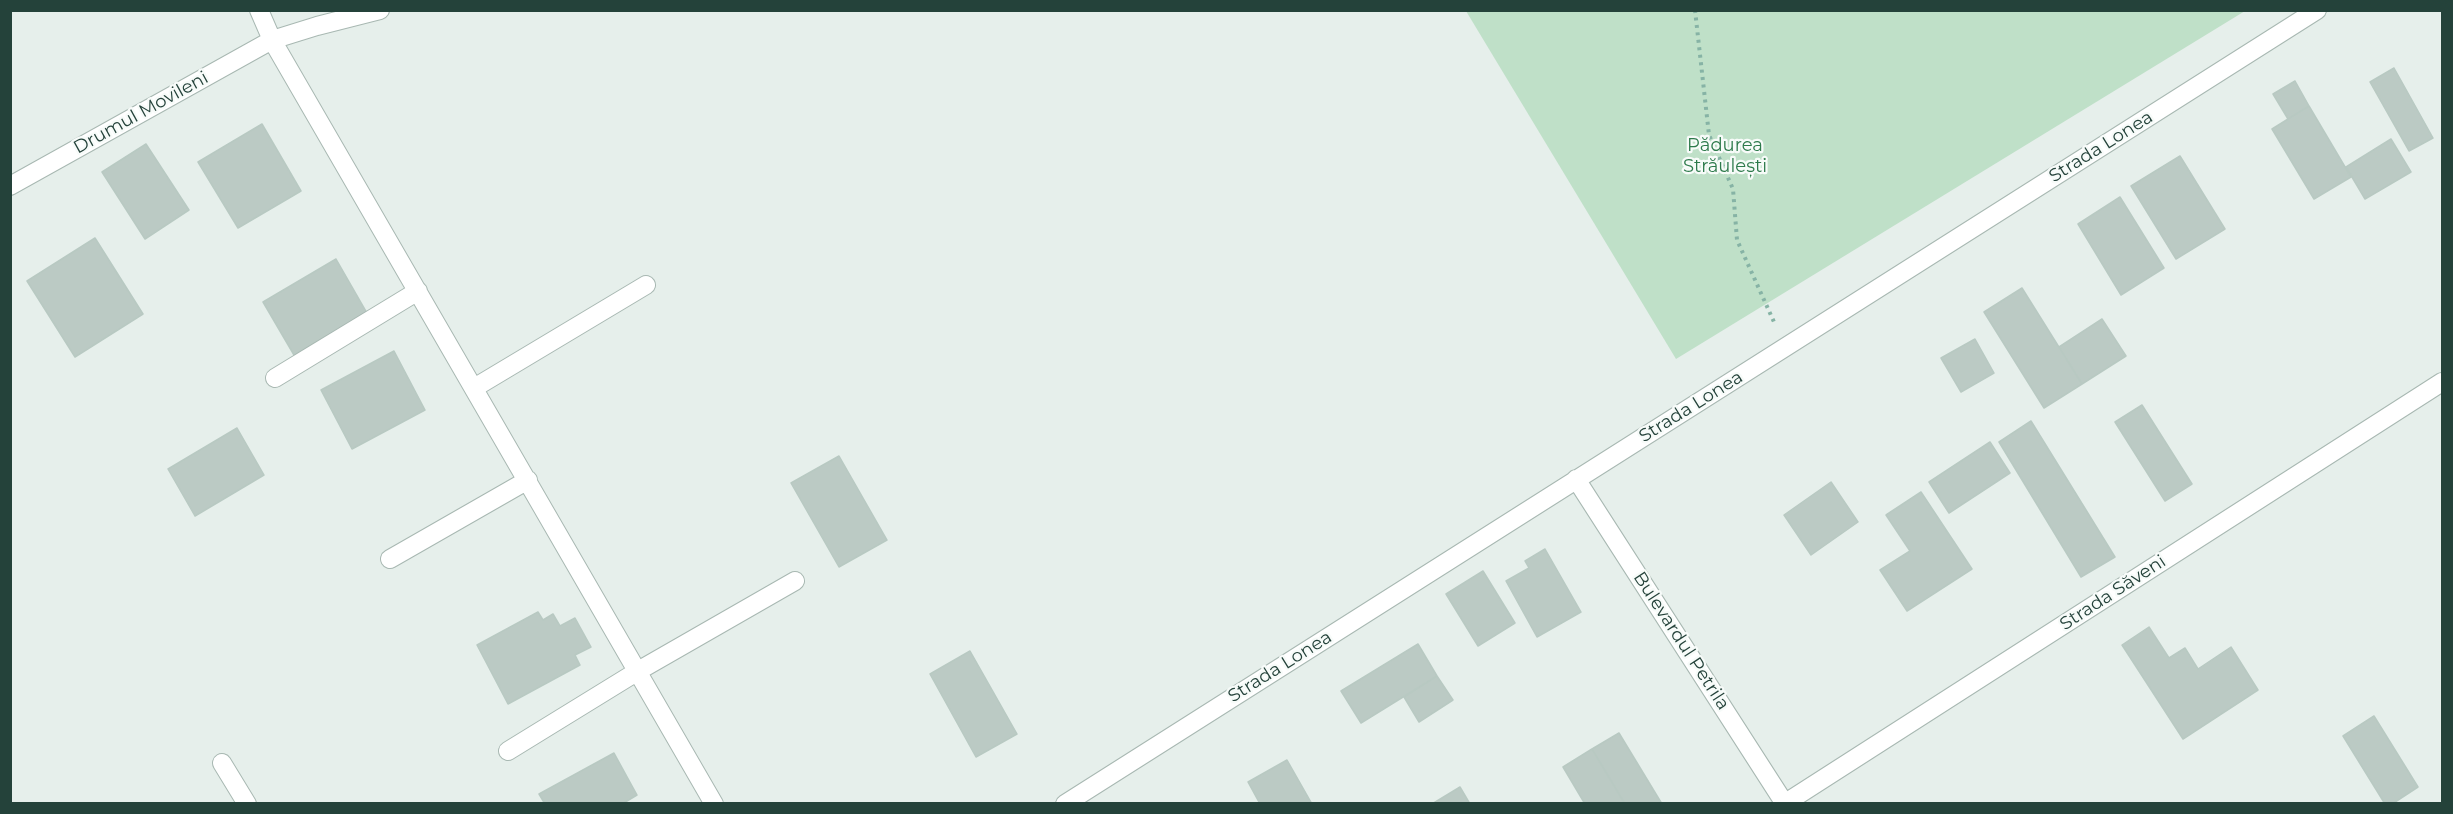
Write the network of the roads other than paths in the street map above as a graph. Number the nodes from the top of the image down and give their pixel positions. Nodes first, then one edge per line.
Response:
1 (258, 10) edge
2 (380, 10) edge
3 (2317, 10) edge
4 (272, 40) junction
5 (10, 186) edge
6 (646, 285) dead end
7 (418, 291) junction
8 (275, 378) dead end
9 (2442, 382) edge
10 (474, 388) junction
11 (1576, 479) junction
12 (528, 480) junction
13 (390, 559) dead end
14 (795, 581) dead end
15 (638, 671) junction
16 (508, 751) dead end
17 (222, 763) dead end
18 (1785, 803) edge
19 (247, 804) edge
20 (714, 804) edge
21 (1065, 804) edge

1 - 4 street
2 - 4 street, Drumul Movileni
3 - 11 street, Strada Lonea
4 - 5 street, Drumul Movileni
4 - 7 street
6 - 10 street
7 - 8 street
7 - 10 street
9 - 18 street, Strada Săveni
10 - 12 street
11 - 18 street, Bulevardul Petrila
11 - 21 street, Strada Lonea
12 - 13 street
12 - 15 street
14 - 15 street
15 - 16 street
15 - 20 street
17 - 19 street

